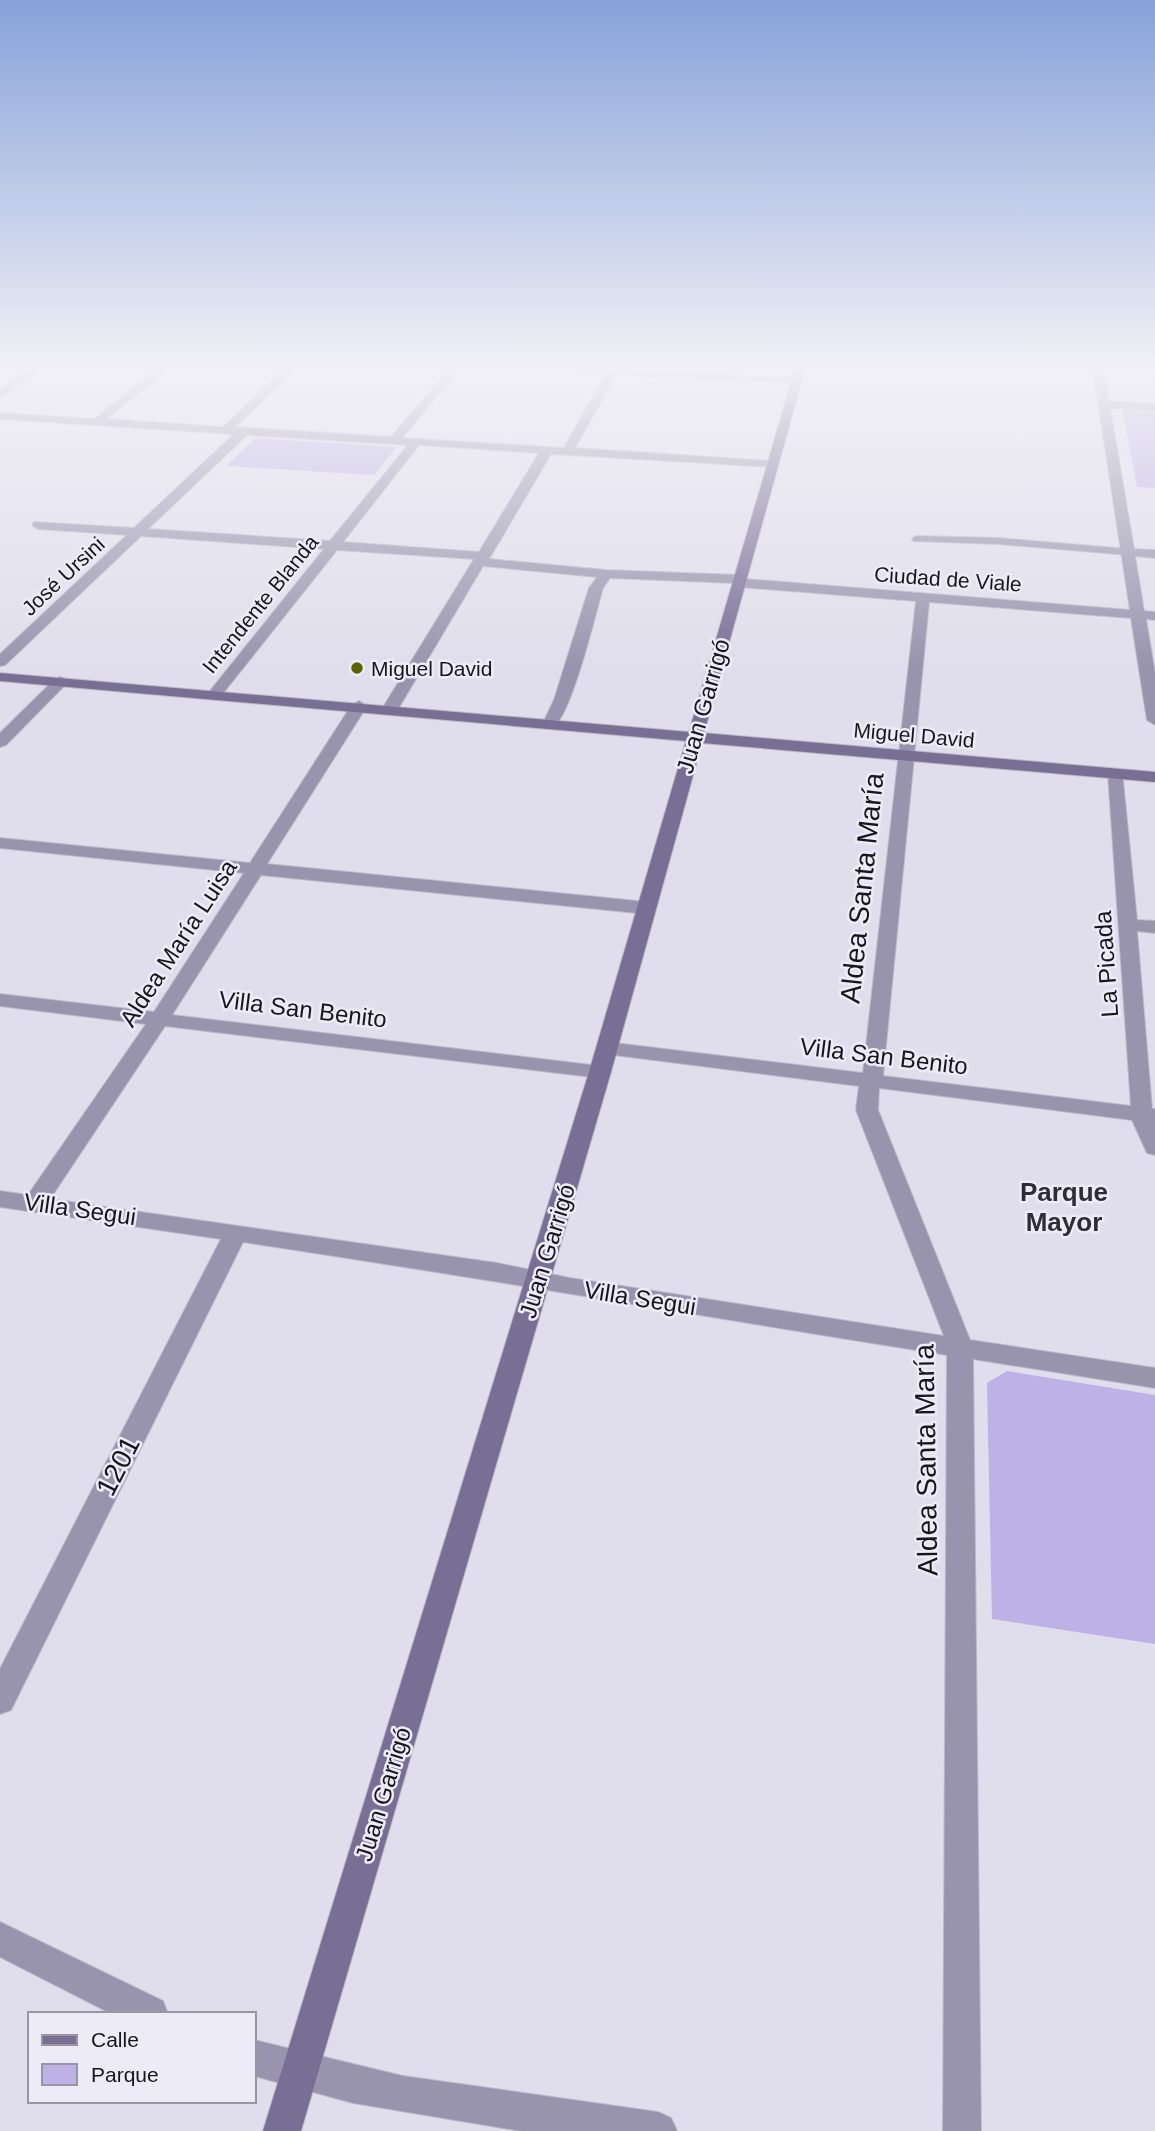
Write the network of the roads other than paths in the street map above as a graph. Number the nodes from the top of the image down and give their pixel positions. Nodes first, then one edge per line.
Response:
1 (205, 468) edge
2 (395, 468) edge
3 (536, 468) edge
4 (772, 468) edge
5 (1113, 468) edge
6 (38, 525) dead end
7 (139, 532) junction
8 (915, 539) dead end
9 (334, 545) junction
10 (1128, 552) junction
11 (1155, 554) edge
12 (483, 559) junction
13 (606, 574) junction
14 (739, 581) junction
15 (923, 598) junction
16 (1138, 614) junction
17 (1155, 616) edge
18 (0, 662) edge
19 (0, 677) edge
20 (60, 682) junction
21 (1152, 686) edge
22 (215, 694) junction
23 (359, 706) junction
24 (390, 709) junction
25 (1155, 720) edge
26 (551, 723) junction
27 (693, 736) junction
28 (0, 742) edge
29 (907, 755) junction
30 (1116, 774) junction
31 (1155, 777) edge
32 (0, 843) edge
33 (255, 869) junction
34 (647, 908) junction
35 (1127, 925) junction
36 (1155, 928) edge
37 (0, 1000) edge
38 (160, 1018) junction
39 (603, 1060) junction
40 (873, 1081) junction
41 (1148, 1115) edge
42 (1155, 1148) edge
43 (0, 1199) edge
44 (35, 1203) junction
45 (237, 1231) junction
46 (538, 1281) junction
47 (960, 1348) junction
48 (1155, 1378) edge
49 (0, 1700) edge
50 (0, 1939) edge
51 (146, 2012) edge
52 (256, 2059) edge
53 (298, 2073) junction
54 (282, 2131) edge
55 (658, 2131) edge
56 (962, 2131) edge

1 - 7 street, José Ursini
2 - 9 street, Intendente Blanda
3 - 12 street
4 - 14 street, Juan Garrigó
5 - 10 street
6 - 7 street, Ciudad de Viale
7 - 9 street, Ciudad de Viale
7 - 18 street, José Ursini
8 - 10 lane
9 - 12 street, Ciudad de Viale
9 - 22 street, Intendente Blanda
10 - 11 street
10 - 16 street
12 - 13 street, Ciudad de Viale
12 - 24 street
13 - 14 street, Ciudad de Viale
13 - 26 street
14 - 15 street, Ciudad de Viale
14 - 27 street, Juan Garrigó
15 - 16 street, Ciudad de Viale
15 - 29 street, Aldea Santa María
16 - 17 street, Ciudad de Viale
16 - 21 street
19 - 20 street, Miguel David
20 - 22 street, Miguel David
20 - 28 street
21 - 25 street
22 - 23 street, Miguel David
23 - 24 street, Miguel David
23 - 33 street, Aldea María Luisa
24 - 26 street, Miguel David
26 - 27 street, Miguel David
27 - 29 street, Miguel David
27 - 34 street, Juan Garrigó
29 - 30 street, Miguel David
29 - 40 street, Aldea Santa María
30 - 31 street, Miguel David
30 - 35 street, La Picada
32 - 33 street
33 - 34 street
33 - 38 street, Aldea María Luisa
34 - 39 street, Juan Garrigó
35 - 36 street
35 - 41 street, La Picada
37 - 38 street, Villa San Benito
38 - 39 street, Villa San Benito
38 - 44 street, Aldea María Luisa
39 - 40 street, Villa San Benito
39 - 46 street, Juan Garrigó
40 - 41 street, Villa San Benito
40 - 47 street, Aldea Santa María
41 - 42 street, La Picada
43 - 44 street, Villa Segui
44 - 45 street, Villa Segui
45 - 46 street, Villa Segui
45 - 49 street, 1201
46 - 47 street, Villa Segui
46 - 53 street, Juan Garrigó
47 - 48 street, Villa Segui
47 - 56 street, Aldea Santa María
50 - 51 street
52 - 53 street
53 - 54 street, Juan Garrigó
53 - 55 street

